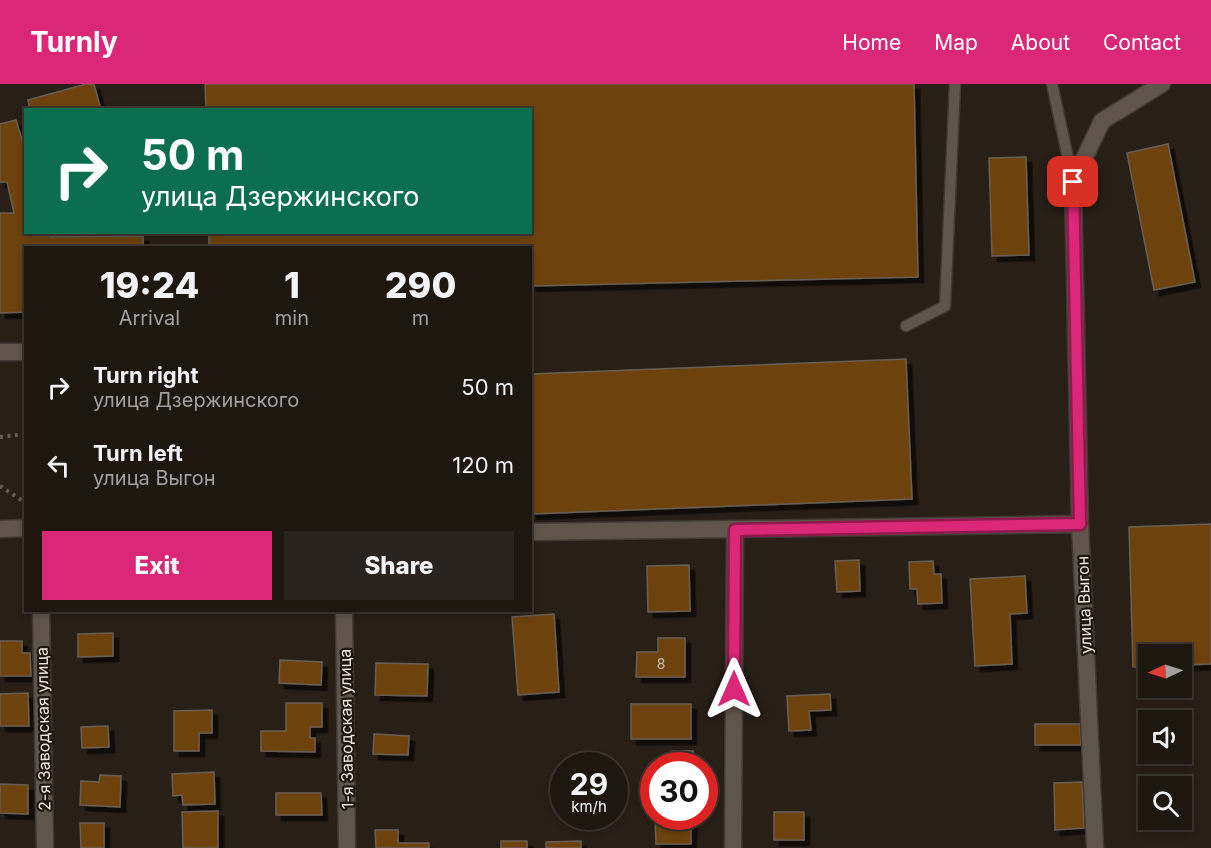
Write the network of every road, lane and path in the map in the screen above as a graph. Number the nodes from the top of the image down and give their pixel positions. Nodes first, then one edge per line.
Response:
1 (955, 84) edge
2 (1052, 84) edge
3 (1162, 84) edge
4 (1073, 182) junction
5 (906, 326) dead end
6 (0, 352) edge
7 (24, 352) edge
8 (24, 434) edge
9 (0, 437) edge
10 (0, 486) edge
11 (24, 501) edge
12 (1080, 524) junction
13 (24, 528) edge
14 (0, 529) edge
15 (735, 530) junction
16 (532, 532) edge
17 (41, 612) edge
18 (344, 612) edge
19 (45, 848) edge
20 (347, 848) edge
21 (733, 848) edge
22 (1095, 848) edge

1 - 5 lane
2 - 4 lane
3 - 4 street
4 - 12 street, улица Выгон
6 - 7 street
8 - 9 path
10 - 11 path
12 - 15 street
12 - 22 street, улица Выгон
13 - 14 street
15 - 16 street
15 - 21 street
17 - 19 street, 2-я Заводская улица
18 - 20 street, 1-я Заводская улица

